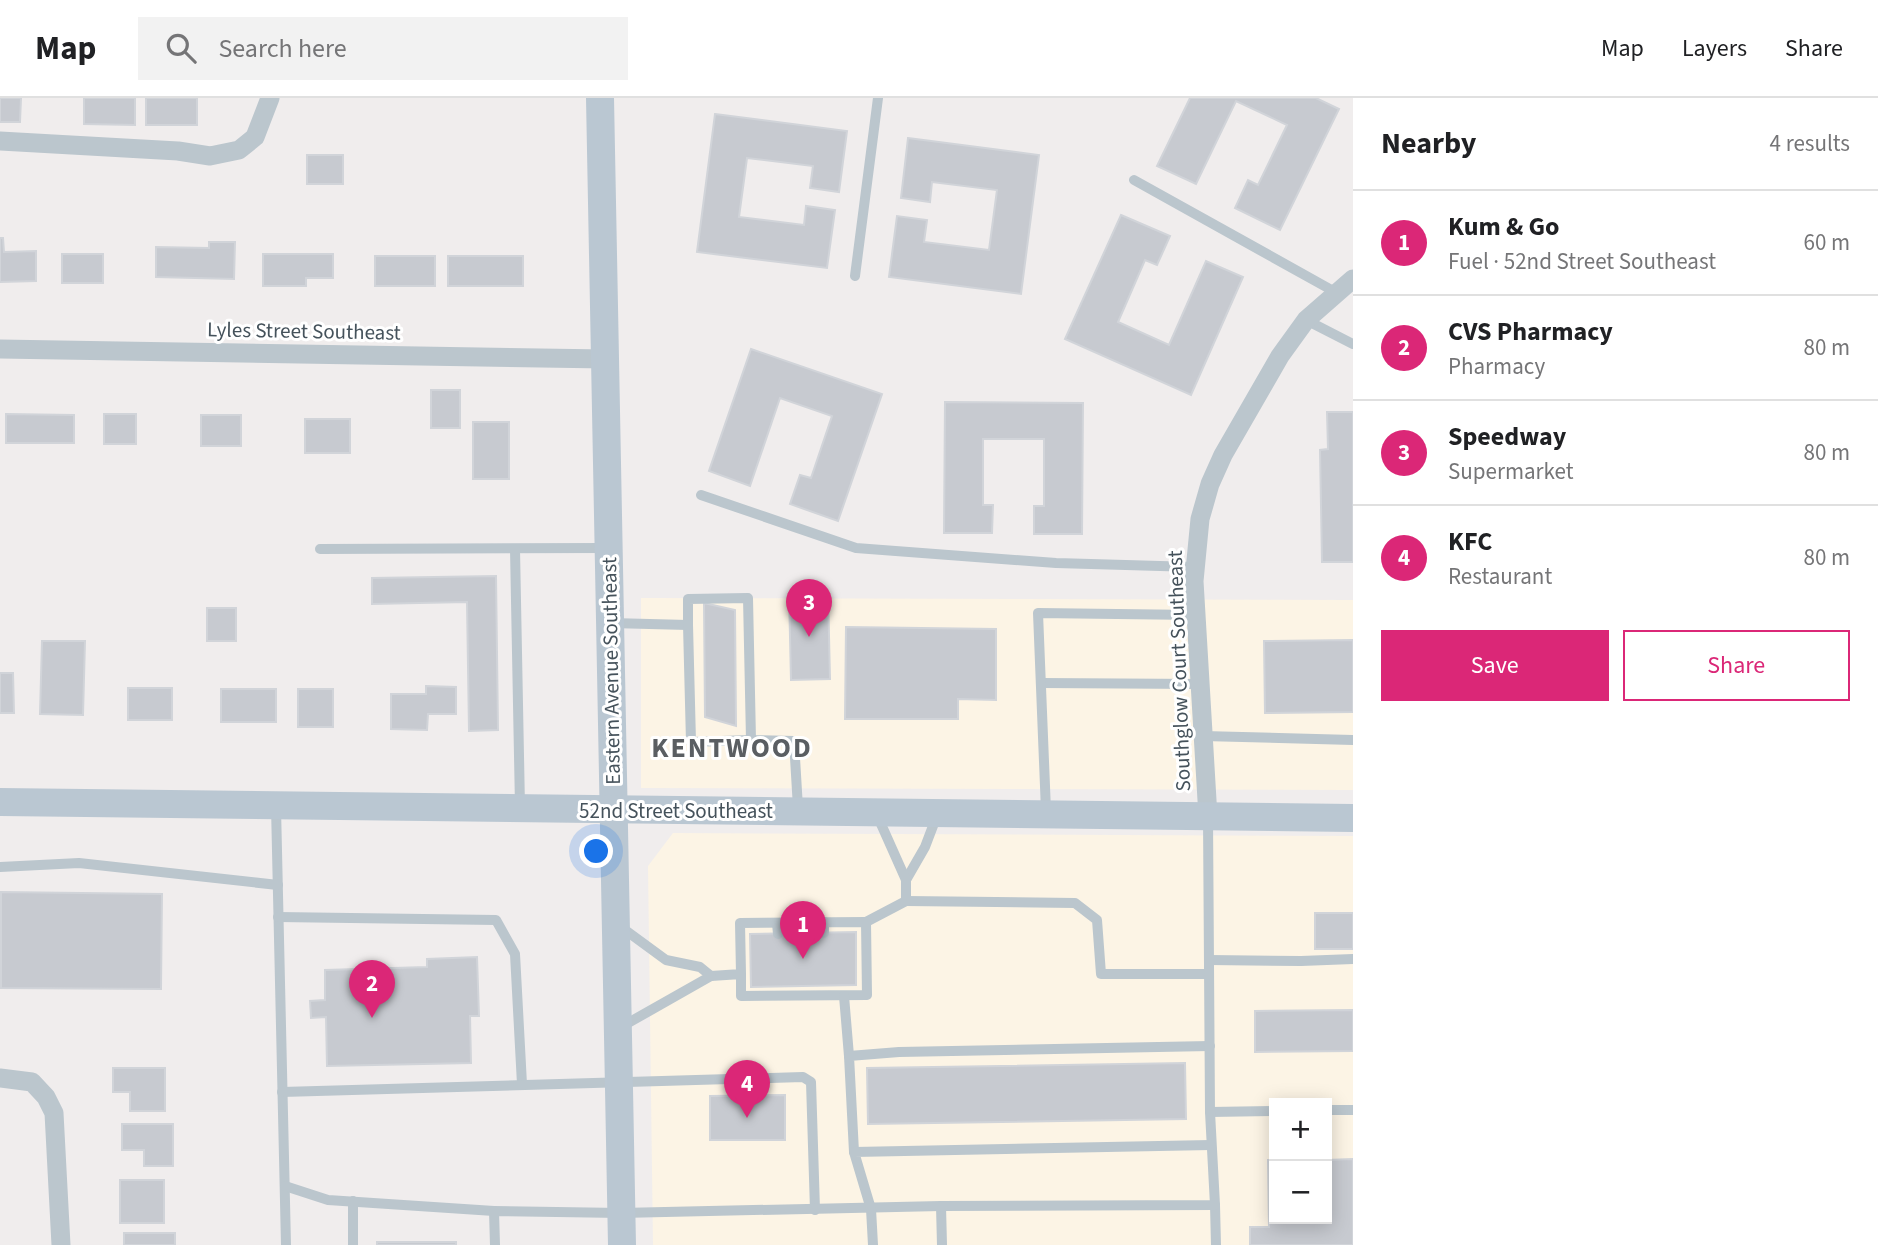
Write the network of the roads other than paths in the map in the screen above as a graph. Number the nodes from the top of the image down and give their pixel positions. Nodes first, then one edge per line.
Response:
1 (270, 98) edge
2 (600, 98) edge
3 (878, 98) edge
4 (0, 141) edge
5 (1134, 180) dead end
6 (855, 276) dead end
7 (1353, 279) edge
8 (1337, 293) junction
9 (1306, 320) junction
10 (1353, 344) edge
11 (0, 349) edge
12 (606, 359) junction
13 (701, 495) dead end
14 (609, 548) junction
15 (515, 549) junction
16 (320, 550) dead end
17 (1195, 566) junction
18 (1196, 615) junction
19 (610, 623) junction
20 (688, 625) junction
21 (1041, 683) junction
22 (1200, 684) junction
23 (1203, 736) junction
24 (751, 740) junction
25 (1353, 740) edge
26 (0, 802) edge
27 (276, 806) junction
28 (520, 810) junction
29 (613, 811) junction
30 (798, 812) junction
31 (875, 812) junction
32 (937, 813) junction
33 (1046, 815) junction
34 (1208, 817) junction
35 (1353, 818) edge
36 (0, 867) edge
37 (906, 880) junction
38 (278, 885) junction
39 (906, 901) junction
40 (278, 917) junction
41 (615, 922) junction
42 (866, 922) junction
43 (1353, 959) edge
44 (1209, 960) junction
45 (741, 974) junction
46 (1209, 974) junction
47 (711, 976) junction
48 (844, 996) junction
49 (618, 1029) junction
50 (1210, 1046) junction
51 (849, 1056) junction
52 (0, 1078) edge
53 (619, 1081) junction
54 (522, 1084) junction
55 (282, 1092) junction
56 (1332, 1110) edge
57 (1353, 1110) edge
58 (1269, 1111) edge
59 (1210, 1112) junction
60 (1212, 1145) junction
61 (854, 1152) junction
62 (285, 1185) junction
63 (353, 1201) junction
64 (1215, 1205) junction
65 (941, 1206) junction
66 (816, 1209) junction
67 (871, 1209) junction
68 (494, 1211) junction
69 (621, 1213) junction
70 (61, 1245) edge
71 (286, 1245) edge
72 (354, 1245) edge
73 (495, 1245) edge
74 (622, 1245) edge
75 (873, 1245) edge
76 (942, 1245) edge
77 (1216, 1245) edge

1 - 4 street
2 - 12 main road, Eastern Avenue Southeast
3 - 6 lane
5 - 8 lane
7 - 8 street, Southglow Court Southeast
8 - 9 street, Southglow Court Southeast
9 - 10 lane
9 - 17 street, Southglow Court Southeast
11 - 12 street, Lyles Street Southeast
12 - 14 main road, Eastern Avenue Southeast
13 - 17 lane
14 - 15 lane
14 - 19 main road, Eastern Avenue Southeast
15 - 16 lane
15 - 28 lane
17 - 18 street, Southglow Court Southeast
18 - 21 lane
18 - 22 street, Southglow Court Southeast
19 - 20 lane
19 - 29 main road, Eastern Avenue Southeast
20 - 24 lane
20 - 24 lane
21 - 22 lane
21 - 33 lane
22 - 23 street, Southglow Court Southeast
23 - 25 lane
23 - 34 street, Southglow Court Southeast
24 - 30 lane
26 - 27 main road, 52nd Street Southeast
27 - 28 main road, 52nd Street Southeast
27 - 38 lane
28 - 29 main road, 52nd Street Southeast
29 - 30 main road, 52nd Street Southeast
29 - 41 main road, Eastern Avenue Southeast
30 - 31 main road, 52nd Street Southeast
31 - 32 main road, 52nd Street Southeast
31 - 37 lane
32 - 33 main road, 52nd Street Southeast
32 - 37 lane
33 - 34 main road, 52nd Street Southeast
34 - 35 main road, 52nd Street Southeast
34 - 44 lane
36 - 38 lane
37 - 39 lane
38 - 40 lane
39 - 42 lane
39 - 46 lane
40 - 54 lane
40 - 55 lane
41 - 47 lane
41 - 49 main road, Eastern Avenue Southeast
42 - 45 lane
42 - 48 lane
43 - 44 lane
44 - 46 lane
45 - 47 lane
45 - 48 lane
46 - 50 lane
47 - 49 lane
48 - 51 lane
49 - 53 main road, Eastern Avenue Southeast
50 - 51 lane
50 - 59 lane
51 - 61 lane
52 - 70 street
53 - 54 lane
53 - 66 lane
53 - 69 main road, Eastern Avenue Southeast
54 - 55 lane
55 - 62 lane
56 - 57 lane
58 - 59 lane
59 - 60 lane
60 - 61 lane
60 - 64 lane
61 - 67 lane
62 - 63 lane
62 - 71 lane
63 - 68 lane
63 - 72 lane
64 - 65 lane
64 - 77 lane
65 - 67 lane
65 - 76 lane
66 - 67 lane
66 - 69 lane
67 - 75 lane
68 - 69 lane
68 - 73 lane
69 - 74 main road, Eastern Avenue Southeast

